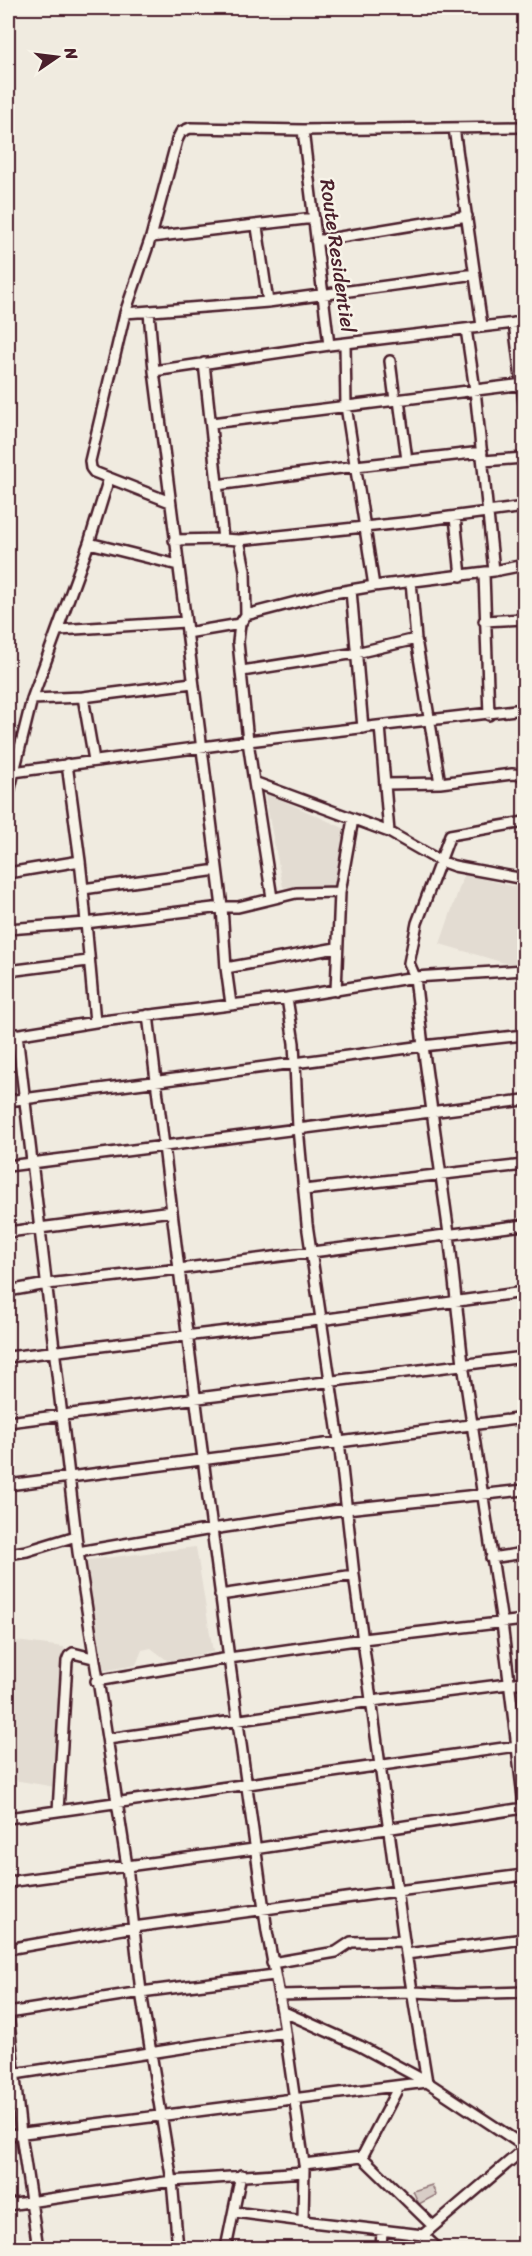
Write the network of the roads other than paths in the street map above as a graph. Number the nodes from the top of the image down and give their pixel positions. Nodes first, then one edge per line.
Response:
1 (525, 127) edge
2 (454, 128) junction
3 (303, 130) junction
4 (467, 216) junction
5 (314, 218) junction
6 (257, 226) junction
7 (151, 237) junction
8 (316, 241) junction
9 (475, 274) junction
10 (323, 294) junction
11 (268, 302) junction
12 (125, 312) junction
13 (149, 312) junction
14 (520, 322) edge
15 (482, 326) junction
16 (466, 329) junction
17 (345, 344) junction
18 (329, 345) junction
19 (390, 360) dead end
20 (204, 363) junction
21 (154, 371) junction
22 (523, 384) edge
23 (475, 390) junction
24 (397, 400) junction
25 (525, 402) edge
26 (346, 406) junction
27 (212, 423) junction
28 (483, 456) junction
29 (525, 458) edge
30 (407, 460) junction
31 (356, 466) junction
32 (109, 478) junction
33 (217, 485) junction
34 (170, 502) junction
35 (525, 507) edge
36 (488, 512) junction
37 (455, 517) junction
38 (365, 526) junction
39 (223, 539) junction
40 (174, 540) junction
41 (238, 540) junction
42 (89, 543) junction
43 (178, 565) junction
44 (525, 566) edge
45 (494, 571) junction
46 (484, 574) junction
47 (461, 576) junction
48 (411, 581) junction
49 (374, 586) junction
50 (351, 590) junction
51 (246, 615) junction
52 (525, 619) edge
53 (484, 621) junction
54 (185, 622) junction
55 (240, 624) junction
56 (58, 630) junction
57 (187, 633) junction
58 (416, 639) junction
59 (356, 653) junction
60 (242, 671) junction
61 (192, 683) junction
62 (82, 697) junction
63 (32, 699) junction
64 (525, 709) edge
65 (489, 715) junction
66 (430, 721) junction
67 (380, 726) junction
68 (363, 728) junction
69 (248, 741) junction
70 (200, 748) junction
71 (94, 760) junction
72 (67, 764) junction
73 (13, 772) junction
74 (525, 775) edge
75 (254, 782) junction
76 (440, 783) junction
77 (387, 784) junction
78 (8, 796) edge
79 (353, 819) junction
80 (525, 822) edge
81 (389, 831) junction
82 (80, 861) junction
83 (440, 861) junction
84 (217, 870) junction
85 (8, 873) edge
86 (525, 879) edge
87 (83, 889) junction
88 (340, 892) junction
89 (272, 898) junction
90 (222, 907) junction
91 (85, 923) junction
92 (8, 929) edge
93 (336, 948) junction
94 (88, 961) junction
95 (226, 968) junction
96 (525, 970) edge
97 (8, 972) edge
98 (415, 977) junction
99 (336, 991) junction
100 (287, 999) junction
101 (231, 1004) junction
102 (148, 1015) junction
103 (95, 1022) junction
104 (12, 1035) edge
105 (525, 1035) edge
106 (423, 1046) junction
107 (294, 1064) junction
108 (156, 1082) junction
109 (24, 1099) junction
110 (525, 1100) edge
111 (8, 1101) edge
112 (431, 1113) junction
113 (298, 1128) junction
114 (164, 1146) junction
115 (32, 1162) junction
116 (8, 1166) edge
117 (525, 1166) edge
118 (440, 1174) junction
119 (303, 1190) junction
120 (172, 1211) junction
121 (525, 1225) edge
122 (40, 1227) junction
123 (8, 1232) edge
124 (449, 1234) junction
125 (311, 1253) junction
126 (179, 1269) junction
127 (47, 1284) junction
128 (8, 1291) edge
129 (525, 1292) edge
130 (457, 1300) junction
131 (320, 1320) junction
132 (187, 1335) junction
133 (55, 1350) junction
134 (8, 1357) edge
135 (525, 1357) edge
136 (463, 1364) junction
137 (330, 1382) junction
138 (195, 1400) junction
139 (63, 1415) junction
140 (525, 1418) edge
141 (8, 1422) edge
142 (473, 1425) junction
143 (339, 1441) junction
144 (202, 1461) junction
145 (70, 1476) junction
146 (8, 1485) edge
147 (525, 1490) edge
148 (483, 1495) junction
149 (346, 1509) junction
150 (212, 1529) junction
151 (76, 1536) junction
152 (78, 1552) junction
153 (525, 1553) edge
154 (8, 1554) edge
155 (491, 1558) junction
156 (354, 1575) junction
157 (220, 1595) junction
158 (525, 1620) edge
159 (502, 1623) junction
160 (363, 1638) junction
161 (93, 1658) junction
162 (229, 1658) junction
163 (96, 1681) junction
164 (525, 1682) edge
165 (508, 1684) junction
166 (372, 1701) junction
167 (238, 1720) junction
168 (108, 1739) junction
169 (521, 1746) edge
170 (380, 1766) junction
171 (247, 1785) junction
172 (117, 1803) junction
173 (525, 1807) edge
174 (57, 1811) junction
175 (8, 1818) edge
176 (389, 1827) junction
177 (254, 1849) junction
178 (127, 1866) junction
179 (525, 1875) edge
180 (8, 1882) edge
181 (397, 1891) junction
182 (264, 1909) junction
183 (134, 1927) junction
184 (525, 1939) edge
185 (404, 1941) junction
186 (8, 1949) edge
187 (406, 1954) junction
188 (272, 1963) junction
189 (274, 1975) junction
190 (141, 1992) junction
191 (412, 1992) junction
192 (525, 1992) edge
193 (279, 1995) junction
194 (282, 2011) junction
195 (8, 2013) edge
196 (285, 2032) junction
197 (150, 2053) junction
198 (11, 2075) edge
199 (427, 2082) junction
200 (399, 2086) junction
201 (295, 2098) junction
202 (160, 2115) junction
203 (21, 2134) junction
204 (8, 2135) edge
205 (523, 2152) edge
206 (362, 2157) junction
207 (304, 2168) junction
208 (241, 2175) junction
209 (172, 2181) junction
210 (32, 2202) junction
211 (8, 2205) edge
212 (235, 2212) junction
213 (303, 2221) junction
214 (434, 2226) junction
215 (382, 2231) junction
216 (423, 2235) junction
217 (38, 2248) edge
218 (178, 2248) edge
219 (226, 2248) edge
220 (381, 2248) edge
221 (437, 2248) edge

1 - 2 street
2 - 3 street
2 - 4 street
3 - 5 street, Route Residentiel
3 - 7 street
4 - 8 street
4 - 9 street
5 - 6 street
5 - 8 street, Route Residentiel
6 - 7 street
6 - 11 street
7 - 12 street
8 - 10 street, Route Residentiel
9 - 10 street
9 - 15 street
10 - 11 street
10 - 18 street, Route Residentiel
11 - 13 street
12 - 13 street
12 - 32 street
13 - 21 street
14 - 15 street, Route Residentiel
14 - 22 street
15 - 16 street, Route Residentiel
16 - 17 street, Route Residentiel
16 - 23 street
17 - 18 street, Route Residentiel
17 - 26 street
18 - 20 street
19 - 24 street
20 - 21 street
20 - 27 street
21 - 34 street
22 - 23 street
22 - 25 street
23 - 24 street
23 - 28 street
24 - 26 street
24 - 30 street
26 - 27 street
26 - 31 street
27 - 33 street
28 - 29 street
28 - 30 street
28 - 36 street
30 - 31 street
31 - 33 street
31 - 38 street
32 - 34 street
32 - 42 street
33 - 39 street
34 - 40 street
35 - 36 street
36 - 37 street
36 - 45 street
37 - 38 street
37 - 47 street
38 - 41 street
38 - 49 street
39 - 40 street
39 - 41 street
40 - 43 street
41 - 51 street
42 - 43 street
42 - 56 street
43 - 54 street
44 - 45 street
45 - 46 street
46 - 47 street
46 - 53 street
47 - 48 street
48 - 49 street
48 - 58 street
49 - 50 street
50 - 51 street
50 - 59 street
51 - 55 street
52 - 53 street
53 - 65 street
54 - 56 street
54 - 57 street
55 - 57 street
55 - 60 street
56 - 63 street
57 - 61 street
58 - 59 street
58 - 66 street
59 - 60 street
59 - 68 street
60 - 69 street
61 - 62 street
61 - 70 street
62 - 63 street
62 - 71 street
63 - 73 street
64 - 65 street
65 - 66 street
66 - 67 street
66 - 76 street
67 - 68 street
67 - 77 street
68 - 69 street
69 - 70 street
69 - 75 street
70 - 71 street
70 - 84 street
71 - 72 street
72 - 73 street
72 - 82 street
73 - 78 street
74 - 76 street
75 - 79 street
75 - 89 street
76 - 77 street
77 - 81 street
79 - 81 street
79 - 88 street
80 - 83 street
81 - 83 street
82 - 85 street
82 - 87 street
83 - 86 street
83 - 98 street
84 - 87 street
84 - 90 street
87 - 91 street
88 - 89 street
88 - 93 street
89 - 90 street
90 - 91 street
90 - 95 street
91 - 92 street
91 - 94 street
93 - 95 street
93 - 99 street
94 - 97 street
94 - 103 street
95 - 101 street
96 - 98 street
98 - 99 street
98 - 106 street
99 - 100 street
100 - 101 street
100 - 107 street
101 - 102 street
102 - 103 street
102 - 108 street
103 - 104 street
104 - 109 street
105 - 106 street
106 - 107 street
106 - 112 street
107 - 108 street
107 - 113 street
108 - 109 street
108 - 114 street
109 - 111 street
109 - 115 street
110 - 112 street
112 - 113 street
112 - 118 street
113 - 114 street
113 - 119 street
114 - 115 street
114 - 120 street
115 - 116 street
115 - 122 street
117 - 118 street
118 - 119 street
118 - 124 street
119 - 125 street
120 - 122 street
120 - 126 street
121 - 124 street
122 - 123 street
122 - 127 street
124 - 125 street
124 - 130 street
125 - 126 street
125 - 131 street
126 - 127 street
126 - 132 street
127 - 128 street
127 - 133 street
129 - 130 street
130 - 131 street
130 - 136 street
131 - 132 street
131 - 137 street
132 - 133 street
132 - 138 street
133 - 134 street
133 - 139 street
135 - 136 street
136 - 137 street
136 - 142 street
137 - 138 street
137 - 143 street
138 - 139 street
138 - 144 street
139 - 141 street
139 - 145 street
140 - 142 street
142 - 143 street
142 - 148 street
143 - 144 street
143 - 149 street
144 - 145 street
144 - 150 street
145 - 146 street
145 - 151 street
147 - 148 street
148 - 149 street
148 - 155 street
149 - 150 street
149 - 156 street
150 - 152 street
150 - 157 street
151 - 152 street
151 - 154 street
152 - 161 street
153 - 155 street
155 - 159 street
156 - 157 street
156 - 160 street
157 - 162 street
158 - 159 street
159 - 160 street
159 - 165 street
160 - 162 street
160 - 166 street
161 - 163 street
161 - 174 street
162 - 163 street
162 - 167 street
163 - 168 street
164 - 165 street
165 - 166 street
165 - 169 street
166 - 167 street
166 - 170 street
167 - 168 street
167 - 171 street
168 - 172 street
169 - 170 street
169 - 173 street
170 - 171 street
170 - 176 street
171 - 172 street
171 - 177 street
172 - 174 street
172 - 178 street
173 - 176 street
174 - 175 street
176 - 177 street
176 - 181 street
177 - 178 street
177 - 182 street
178 - 180 street
178 - 183 street
179 - 181 street
181 - 182 street
181 - 185 street
182 - 183 street
182 - 188 street
183 - 186 street
183 - 190 street
184 - 187 street
185 - 187 street
185 - 188 street
187 - 191 street
188 - 189 street
189 - 190 street
189 - 193 street
190 - 195 street
190 - 197 street
191 - 192 street
191 - 193 street
191 - 199 street
193 - 194 street
194 - 196 street
194 - 199 street
195 - 198 street
196 - 197 street
196 - 201 street
197 - 198 street
197 - 202 street
198 - 203 street
199 - 200 street
199 - 205 street
200 - 201 street
200 - 206 street
201 - 202 street
201 - 207 street
202 - 203 street
202 - 209 street
203 - 204 street
203 - 210 street
205 - 214 street
206 - 207 street
206 - 214 street
207 - 208 street
207 - 213 street
208 - 209 street
208 - 212 street
209 - 210 street
209 - 218 street
210 - 211 street
210 - 217 street
212 - 213 street
212 - 219 street
213 - 215 street
214 - 216 street
215 - 216 street
215 - 220 street
216 - 221 street

